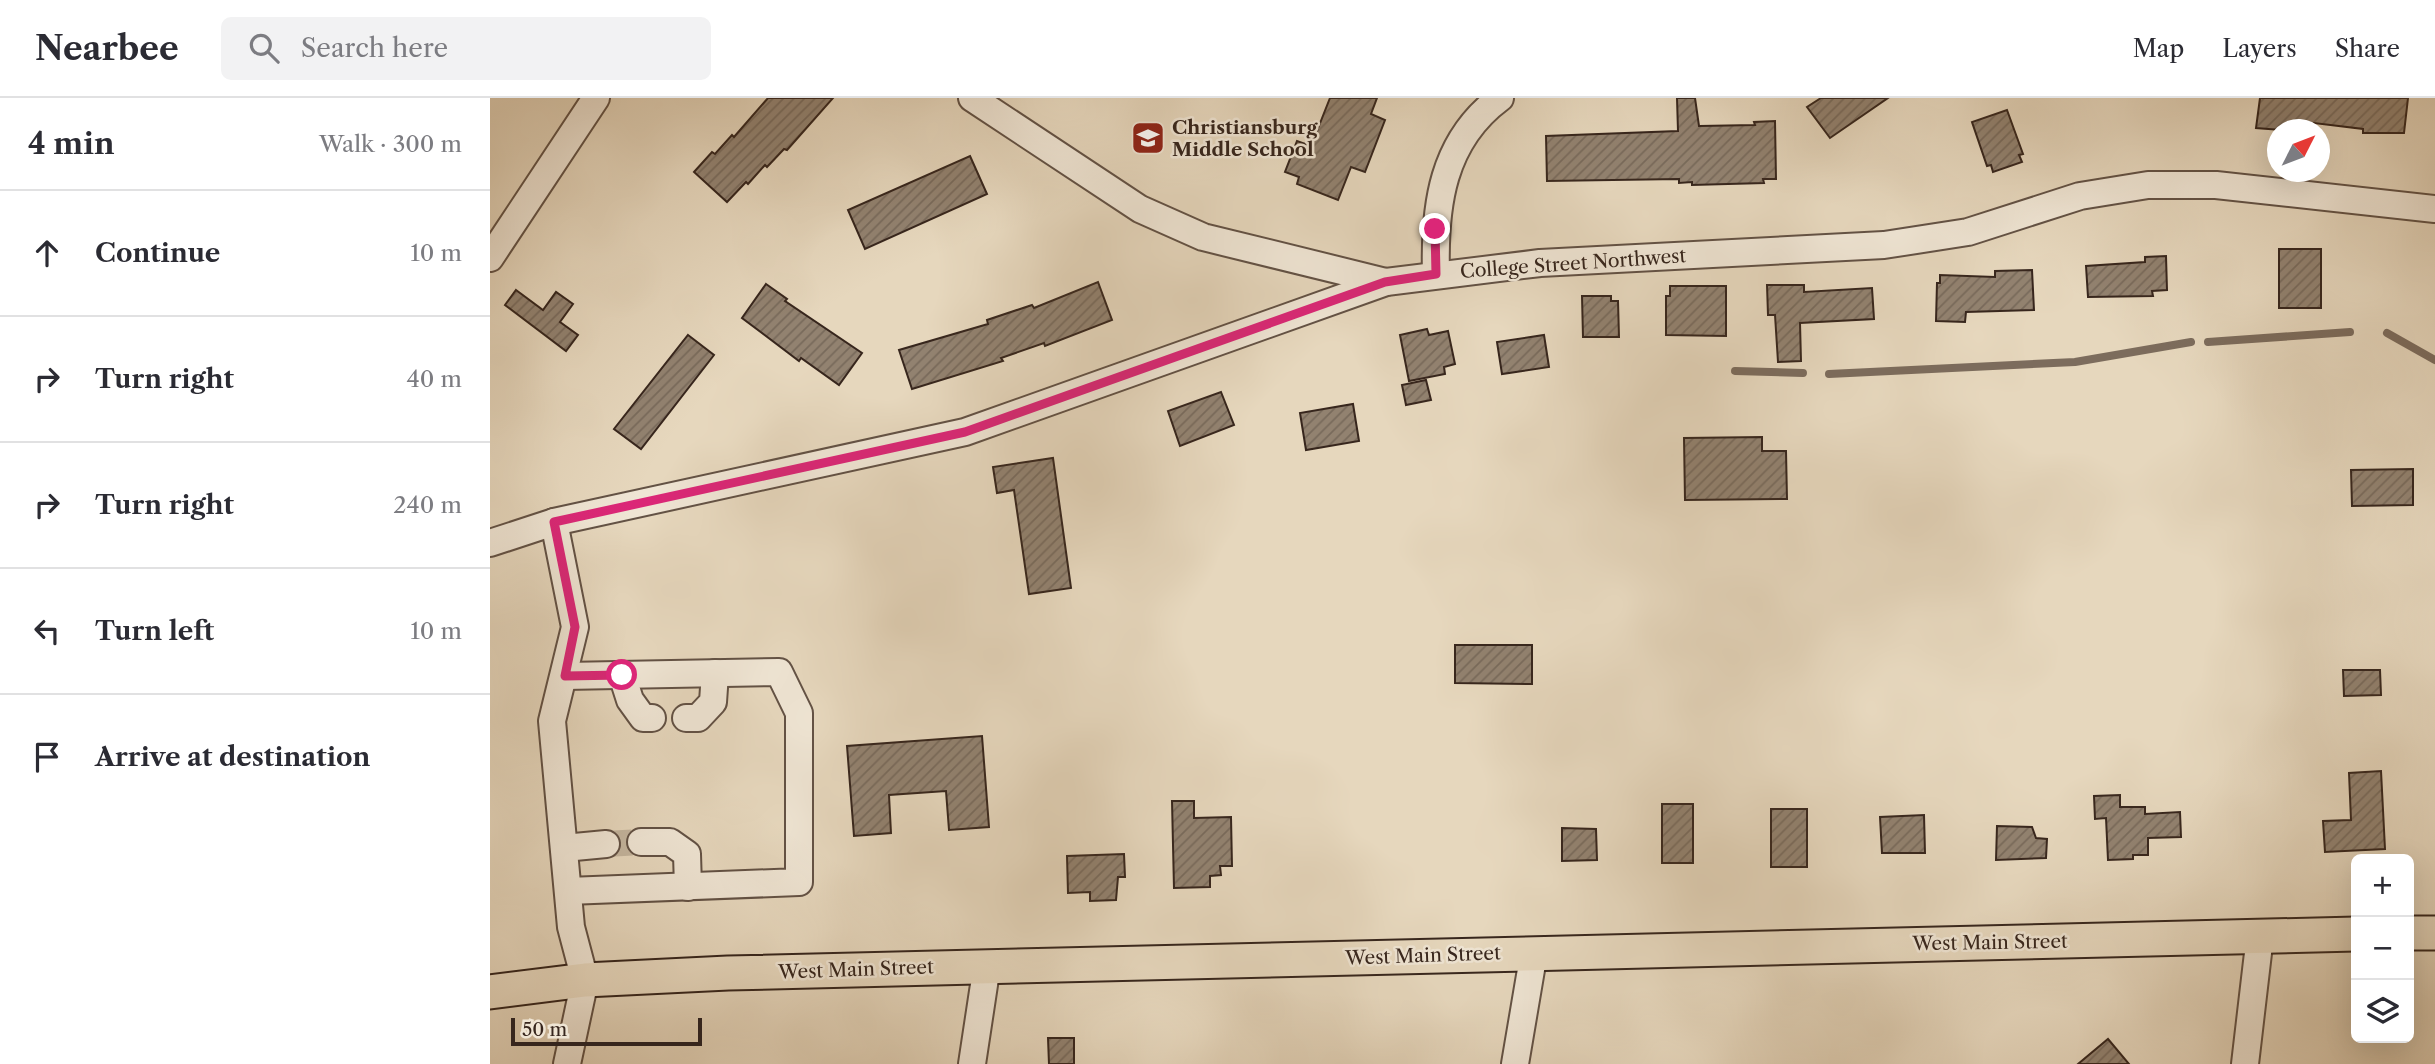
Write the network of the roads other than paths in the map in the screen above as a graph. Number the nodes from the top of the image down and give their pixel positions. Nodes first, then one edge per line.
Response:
1 (596, 98) edge
2 (972, 98) edge
3 (1500, 98) edge
4 (2435, 209) edge
5 (490, 258) edge
6 (1436, 274) junction
7 (1385, 282) junction
8 (554, 522) junction
9 (490, 543) edge
10 (715, 673) junction
11 (622, 675) junction
12 (565, 676) junction
13 (652, 718) dead end
14 (686, 718) dead end
15 (641, 842) tunnel mouth
16 (606, 844) tunnel mouth
17 (564, 848) junction
18 (688, 887) junction
19 (568, 891) junction
20 (2414, 933) edge
21 (2435, 933) edge
22 (2351, 934) edge
23 (2260, 936) junction
24 (1534, 952) junction
25 (987, 965) junction
26 (585, 981) junction
27 (490, 992) edge
28 (567, 1064) edge
29 (972, 1064) edge
30 (1515, 1064) edge
31 (2245, 1064) edge

1 - 5 street
2 - 7 street
3 - 6 street
4 - 6 street, College Street Northwest
6 - 7 street, College Street Northwest
7 - 8 street, College Street Northwest
8 - 9 street, College Street Northwest
8 - 12 street
10 - 11 street
10 - 14 street
10 - 18 street
11 - 12 street
11 - 13 street
12 - 17 street
15 - 18 street
16 - 17 street
17 - 19 street
18 - 19 street
19 - 26 street
20 - 21 main road
22 - 23 main road, West Main Street
23 - 24 main road, West Main Street
23 - 31 street
24 - 25 main road, West Main Street
24 - 30 street
25 - 26 main road, West Main Street
25 - 29 street
26 - 27 main road, West Main Street
26 - 28 street

